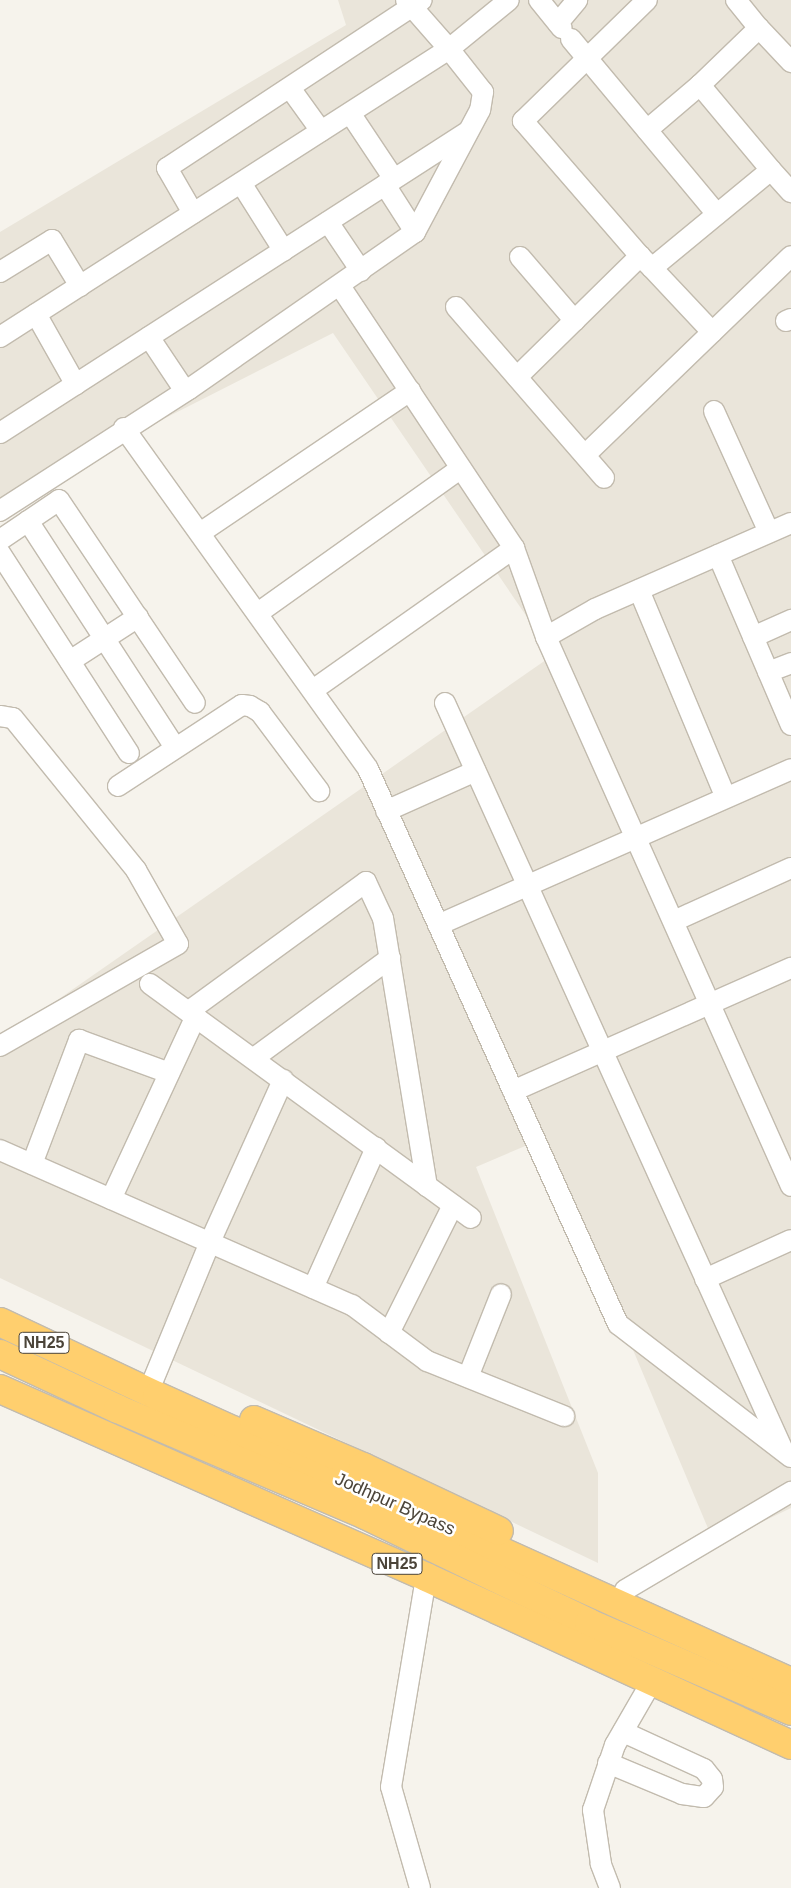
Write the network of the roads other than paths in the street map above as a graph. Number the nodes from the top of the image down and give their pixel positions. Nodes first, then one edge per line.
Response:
1 (509, 0) edge
2 (539, 0) edge
3 (577, 0) edge
4 (646, 0) edge
5 (736, 0) edge
6 (414, 2) edge
7 (759, 28) junction
8 (564, 30) junction
9 (449, 49) junction
10 (587, 58) junction
11 (791, 62) edge
12 (700, 85) junction
13 (290, 88) junction
14 (350, 113) junction
15 (469, 130) junction
16 (647, 130) junction
17 (321, 131) junction
18 (771, 170) junction
19 (241, 182) junction
20 (389, 182) junction
21 (791, 192) edge
22 (193, 214) junction
23 (717, 214) junction
24 (328, 222) junction
25 (415, 232) junction
26 (284, 251) junction
27 (791, 256) edge
28 (520, 257) dead end
29 (646, 262) junction
30 (361, 271) junction
31 (0, 272) edge
32 (80, 286) junction
33 (340, 286) junction
34 (456, 307) dead end
35 (36, 314) junction
36 (575, 320) junction
37 (712, 332) junction
38 (0, 337) edge
39 (150, 337) junction
40 (517, 377) junction
41 (76, 385) junction
42 (185, 391) junction
43 (410, 391) junction
44 (714, 411) dead end
45 (124, 428) junction
46 (0, 433) edge
47 (585, 456) junction
48 (461, 468) junction
49 (604, 478) dead end
50 (0, 511) edge
51 (28, 521) junction
52 (791, 523) edge
53 (769, 532) junction
54 (200, 533) junction
55 (0, 540) edge
56 (514, 548) junction
57 (0, 554) edge
58 (718, 555) junction
59 (639, 590) junction
60 (258, 613) junction
61 (138, 617) junction
62 (791, 620) edge
63 (546, 637) junction
64 (753, 637) junction
65 (105, 639) junction
66 (70, 662) junction
67 (791, 663) edge
68 (768, 672) junction
69 (313, 690) junction
70 (445, 702) dead end
71 (195, 703) dead end
72 (0, 716) edge
73 (791, 725) edge
74 (175, 747) junction
75 (129, 753) dead end
76 (791, 769) edge
77 (476, 771) junction
78 (118, 786) dead end
79 (319, 791) dead end
80 (726, 798) junction
81 (386, 811) junction
82 (637, 838) junction
83 (791, 868) edge
84 (528, 886) junction
85 (674, 921) junction
86 (438, 925) junction
87 (390, 958) junction
88 (791, 968) edge
89 (150, 984) dead end
90 (710, 1004) junction
91 (193, 1013) junction
92 (0, 1046) edge
93 (602, 1052) junction
94 (254, 1058) junction
95 (169, 1073) junction
96 (283, 1080) junction
97 (513, 1091) junction
98 (376, 1148) junction
99 (0, 1150) edge
100 (32, 1164) junction
101 (791, 1185) edge
102 (427, 1186) junction
103 (111, 1199) junction
104 (453, 1205) junction
105 (471, 1218) dead end
106 (791, 1240) edge
107 (210, 1242) junction
108 (705, 1279) junction
109 (314, 1288) junction
110 (501, 1294) dead end
111 (0, 1304) edge
112 (0, 1322) edge
113 (389, 1333) junction
114 (0, 1354) edge
115 (154, 1378) junction
116 (468, 1378) junction
117 (0, 1389) edge
118 (564, 1416) dead end
119 (787, 1454) edge
120 (791, 1492) edge
121 (426, 1577) junction
122 (625, 1590) junction
123 (791, 1661) edge
124 (652, 1681) junction
125 (791, 1682) edge
126 (791, 1711) edge
127 (623, 1732) junction
128 (791, 1745) edge
129 (608, 1763) junction
130 (420, 1888) edge
131 (610, 1888) edge

1 - 9 street
2 - 8 street
3 - 8 street
4 - 10 street
5 - 7 street
6 - 9 street
6 - 13 street
7 - 11 street
7 - 12 street
8 - 10 street
9 - 14 street
9 - 15 street
10 - 16 street
10 - 29 street
12 - 16 street
12 - 18 street
13 - 17 street
13 - 22 street
14 - 17 street
14 - 20 street
15 - 20 street
15 - 25 street
16 - 23 street
17 - 19 street
18 - 21 street
18 - 23 street
19 - 22 street
19 - 26 street
20 - 24 street
20 - 25 street
22 - 32 street
23 - 29 street
24 - 26 street
24 - 30 street
25 - 30 street
26 - 39 street
27 - 37 street
28 - 36 street
29 - 36 street
29 - 37 street
30 - 33 street
31 - 32 street
32 - 35 street
33 - 42 street
33 - 43 street
34 - 40 street
35 - 38 street
35 - 41 street
36 - 40 street
37 - 47 street
39 - 41 street
39 - 42 street
40 - 47 street
41 - 46 street
42 - 45 street
43 - 48 street
43 - 54 street
44 - 53 street
45 - 50 street
45 - 54 street
47 - 49 street
48 - 56 street
48 - 60 street
51 - 55 street
51 - 61 street
51 - 65 street
52 - 53 street
53 - 58 street
54 - 60 street
56 - 63 street
56 - 69 street
57 - 66 street
58 - 59 street
58 - 64 street
59 - 63 street
59 - 80 street
60 - 69 street
61 - 65 street
61 - 71 street
62 - 64 street
63 - 82 street
64 - 68 street
65 - 66 street
65 - 74 street
66 - 75 street
67 - 68 street
68 - 73 street
69 - 81 street
70 - 77 street
72 - 92 street
74 - 78 street
74 - 79 street
76 - 80 street
77 - 81 street
77 - 84 street
80 - 82 street
81 - 86 street
82 - 84 street
82 - 85 street
83 - 85 street
84 - 86 street
84 - 93 street
85 - 90 street
86 - 97 street
87 - 91 street
87 - 94 street
87 - 102 street
88 - 90 street
89 - 91 street
90 - 93 street
90 - 101 street
91 - 94 street
91 - 95 street
93 - 97 street
93 - 108 street
94 - 96 street
95 - 100 street
95 - 103 street
96 - 98 street
96 - 107 street
97 - 119 street
98 - 102 street
98 - 109 street
99 - 100 street
100 - 103 street
102 - 104 street
103 - 107 street
104 - 105 street
104 - 113 street
106 - 108 street
107 - 109 street
107 - 115 street
108 - 119 street
109 - 113 street
110 - 116 street
111 - 115 highway, NH25
112 - 125 highway, Jodhpur Bypass / NH25
113 - 116 street
114 - 126 highway, Jodhpur Bypass / NH25
115 - 122 highway, NH25
116 - 118 street
117 - 121 highway, NH25
120 - 122 street
121 - 124 highway, NH25
121 - 130 street
122 - 123 highway, NH25
124 - 127 street
124 - 128 highway, NH25
127 - 129 street
127 - 129 street
129 - 131 street

